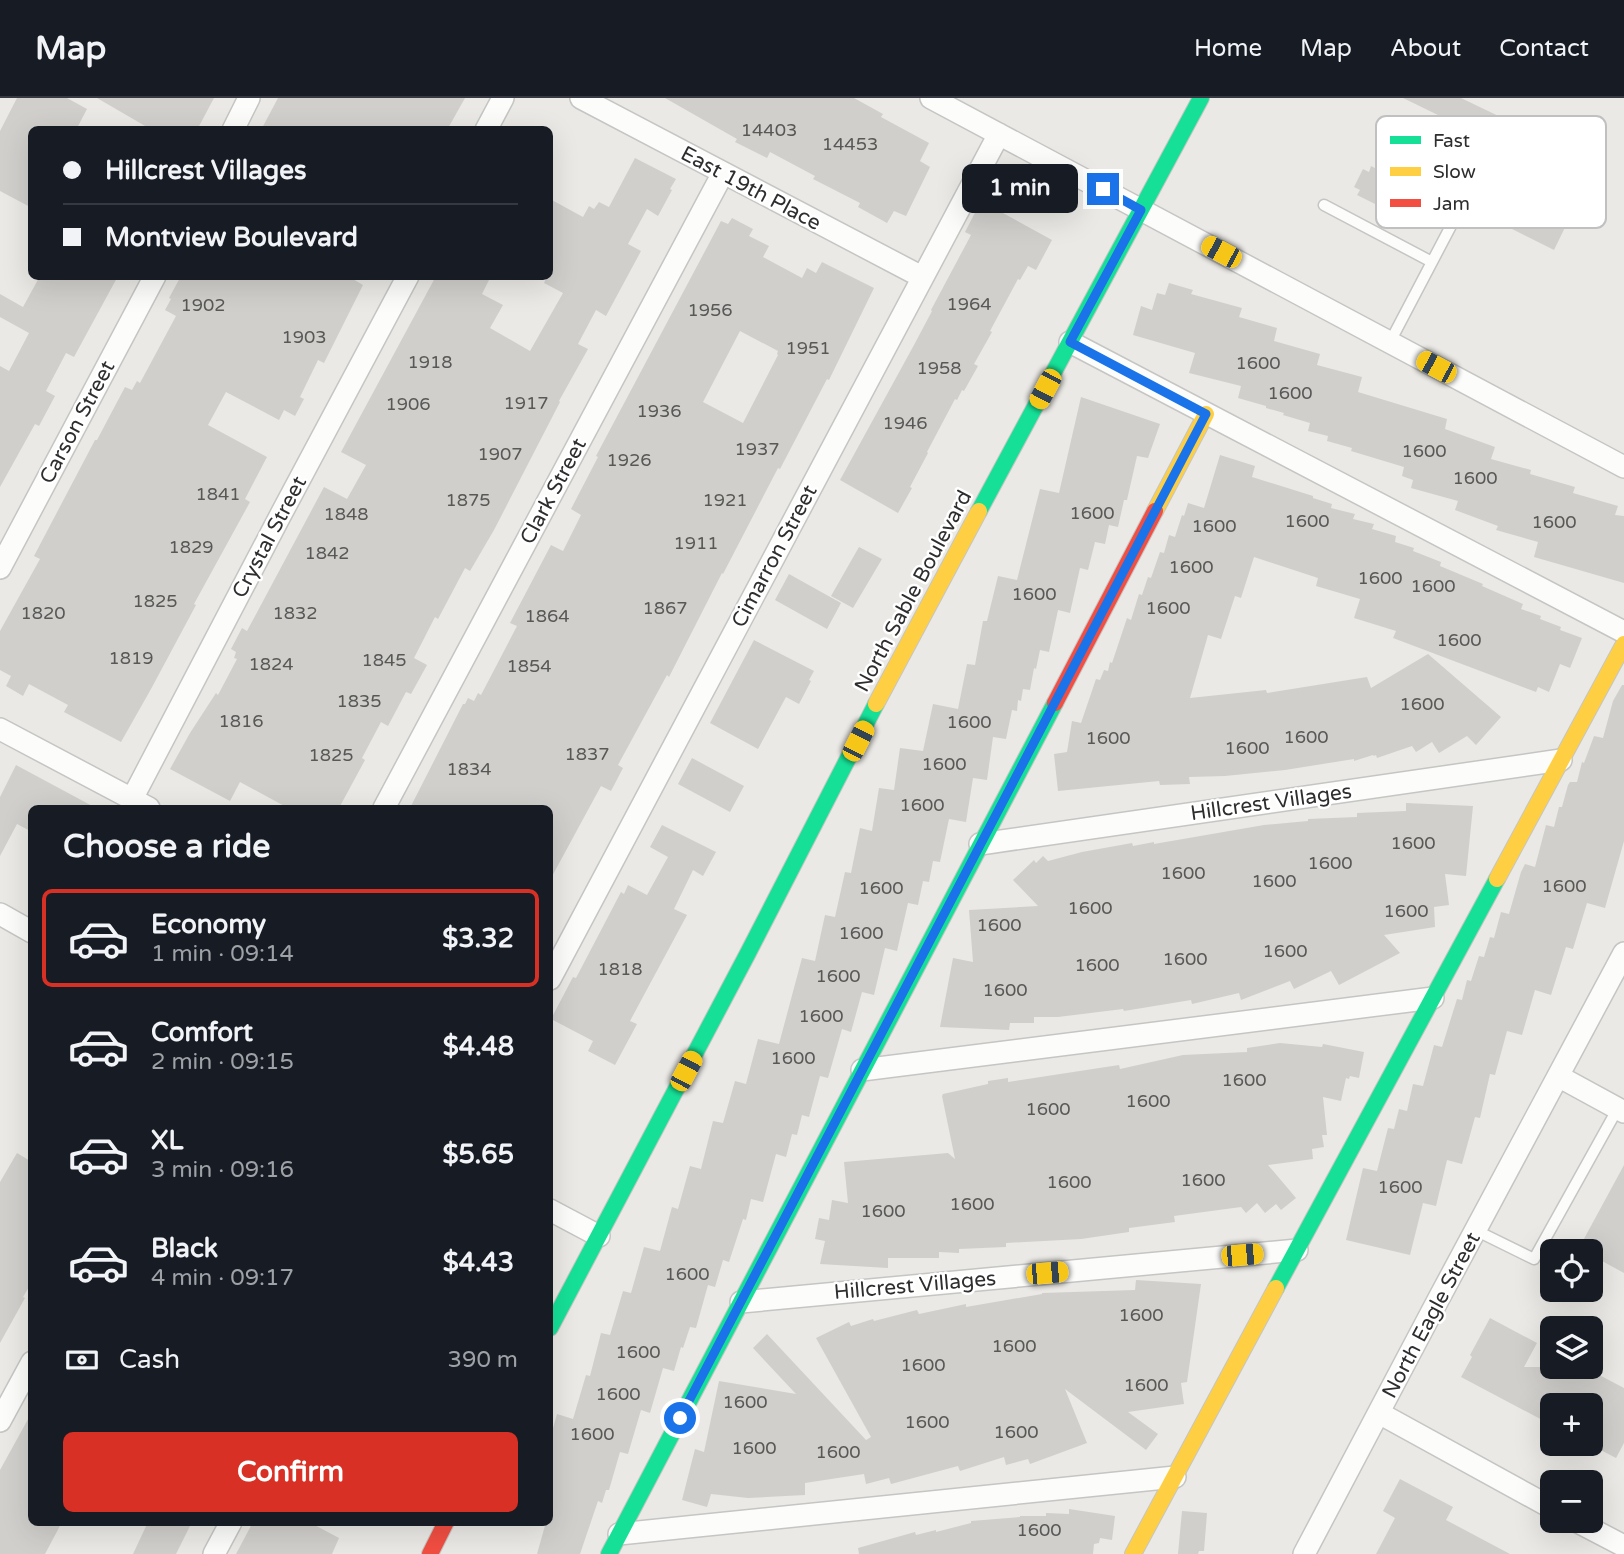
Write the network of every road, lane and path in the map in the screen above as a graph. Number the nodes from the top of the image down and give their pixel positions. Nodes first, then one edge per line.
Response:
1 (249, 98) edge
2 (503, 98) edge
3 (581, 98) edge
4 (931, 98) edge
5 (1201, 98) edge
6 (235, 126) edge
7 (488, 126) edge
8 (999, 134) junction
9 (723, 173) junction
10 (1324, 205) dead end
11 (1141, 210) junction
12 (1450, 228) edge
13 (1432, 262) junction
14 (922, 277) junction
15 (153, 280) edge
16 (406, 280) edge
17 (1070, 342) junction
18 (1390, 342) junction
19 (1206, 414) junction
20 (1624, 467) edge
21 (0, 568) edge
22 (1624, 632) edge
23 (1624, 644) edge
24 (0, 729) edge
25 (1561, 760) junction
26 (141, 804) edge
27 (386, 805) edge
28 (980, 845) junction
29 (0, 915) edge
30 (28, 930) edge
31 (1624, 953) edge
32 (553, 973) edge
33 (1433, 998) junction
34 (862, 1070) junction
35 (1558, 1076) junction
36 (1621, 1110) edge
37 (553, 1212) edge
38 (1475, 1230) junction
39 (599, 1236) junction
40 (1297, 1250) junction
41 (741, 1302) junction
42 (553, 1322) edge
43 (28, 1369) edge
44 (1379, 1413) junction
45 (0, 1421) edge
46 (1175, 1477) junction
47 (1540, 1501) edge
48 (229, 1526) edge
49 (444, 1526) edge
50 (1599, 1533) edge
51 (619, 1534) junction
52 (1624, 1546) edge
53 (214, 1554) edge
54 (430, 1554) edge
55 (609, 1554) edge
56 (1133, 1554) edge
57 (1304, 1554) edge

1 - 6 street
2 - 7 street
3 - 9 street, East 19th Place
4 - 8 street
5 - 11 street, North Sable Boulevard
8 - 11 street
8 - 14 street, Cimarron Street
9 - 14 street, East 19th Place
9 - 27 street, Clark Street
10 - 13 lane
11 - 17 street, North Sable Boulevard
11 - 18 street
12 - 13 lane
13 - 18 lane
14 - 32 street, Cimarron Street
15 - 21 street, Carson Street
16 - 26 street, Crystal Street
17 - 19 street
17 - 39 street, North Sable Boulevard
18 - 20 street
19 - 22 street
19 - 28 street
23 - 25 street
24 - 26 street
25 - 28 street, Hillcrest Villages
25 - 33 street
28 - 34 street
29 - 30 street
31 - 35 street, North Eagle Street
33 - 34 street
33 - 40 street
34 - 41 street
35 - 36 street
35 - 38 street, North Eagle Street
36 - 38 lane
37 - 39 street
38 - 44 street, North Eagle Street
39 - 42 street, North Sable Boulevard
40 - 41 street, Hillcrest Villages
40 - 46 street
41 - 51 street
43 - 45 street
44 - 47 street
44 - 57 street, North Eagle Street
46 - 51 street
46 - 56 street
48 - 53 street
49 - 54 street
50 - 52 street
51 - 55 street

